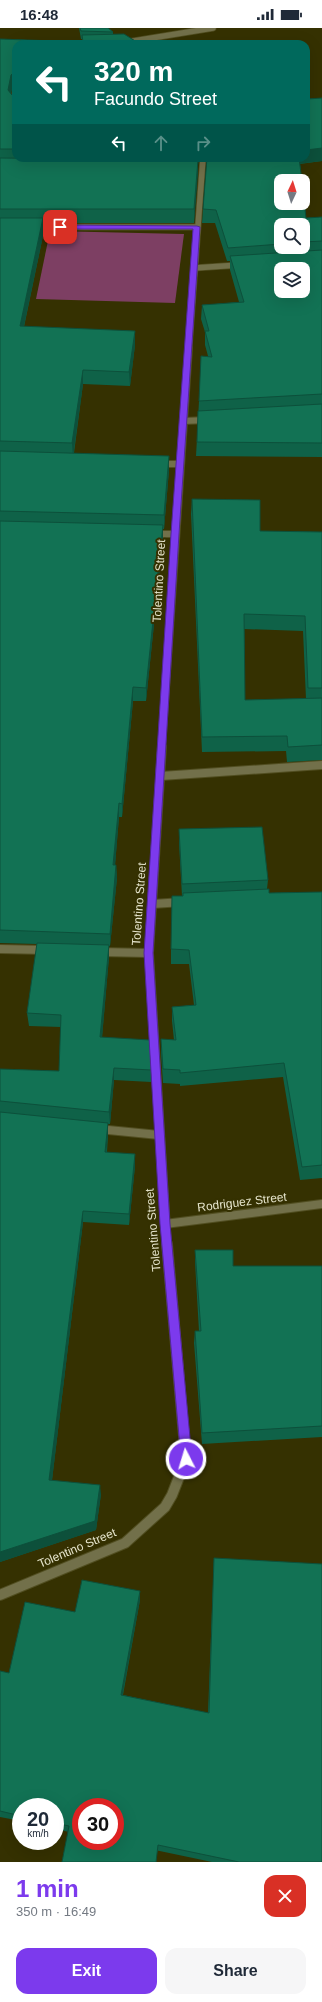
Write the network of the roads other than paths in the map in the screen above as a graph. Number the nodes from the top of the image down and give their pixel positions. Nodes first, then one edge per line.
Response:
1 (214, 28) edge
2 (140, 40) edge
3 (202, 162) edge
4 (24, 227) edge
5 (197, 227) junction
6 (247, 264) edge
7 (194, 268) junction
8 (214, 419) edge
9 (183, 421) junction
10 (151, 463) edge
11 (180, 464) junction
12 (144, 533) edge
13 (175, 534) junction
14 (322, 765) edge
15 (161, 776) junction
16 (190, 902) edge
17 (152, 904) junction
18 (0, 949) edge
19 (55, 950) edge
20 (94, 952) edge
21 (149, 953) junction
22 (90, 1128) edge
23 (159, 1135) junction
24 (322, 1204) edge
25 (165, 1224) junction
26 (0, 1595) edge

1 - 2 street
3 - 5 street, Tolentino Street
4 - 5 street
5 - 7 street, Tolentino Street
6 - 7 street
7 - 9 street, Tolentino Street
8 - 9 street
9 - 11 street, Tolentino Street
10 - 11 street
11 - 13 street, Tolentino Street
12 - 13 street
13 - 15 street, Tolentino Street
14 - 15 street
15 - 17 street, Tolentino Street
16 - 17 street
17 - 21 street, Tolentino Street
18 - 19 street
20 - 21 street
21 - 23 street, Tolentino Street
22 - 23 street
23 - 25 street, Tolentino Street
24 - 25 street, Rodriguez Street
25 - 26 street, Tolentino Street

